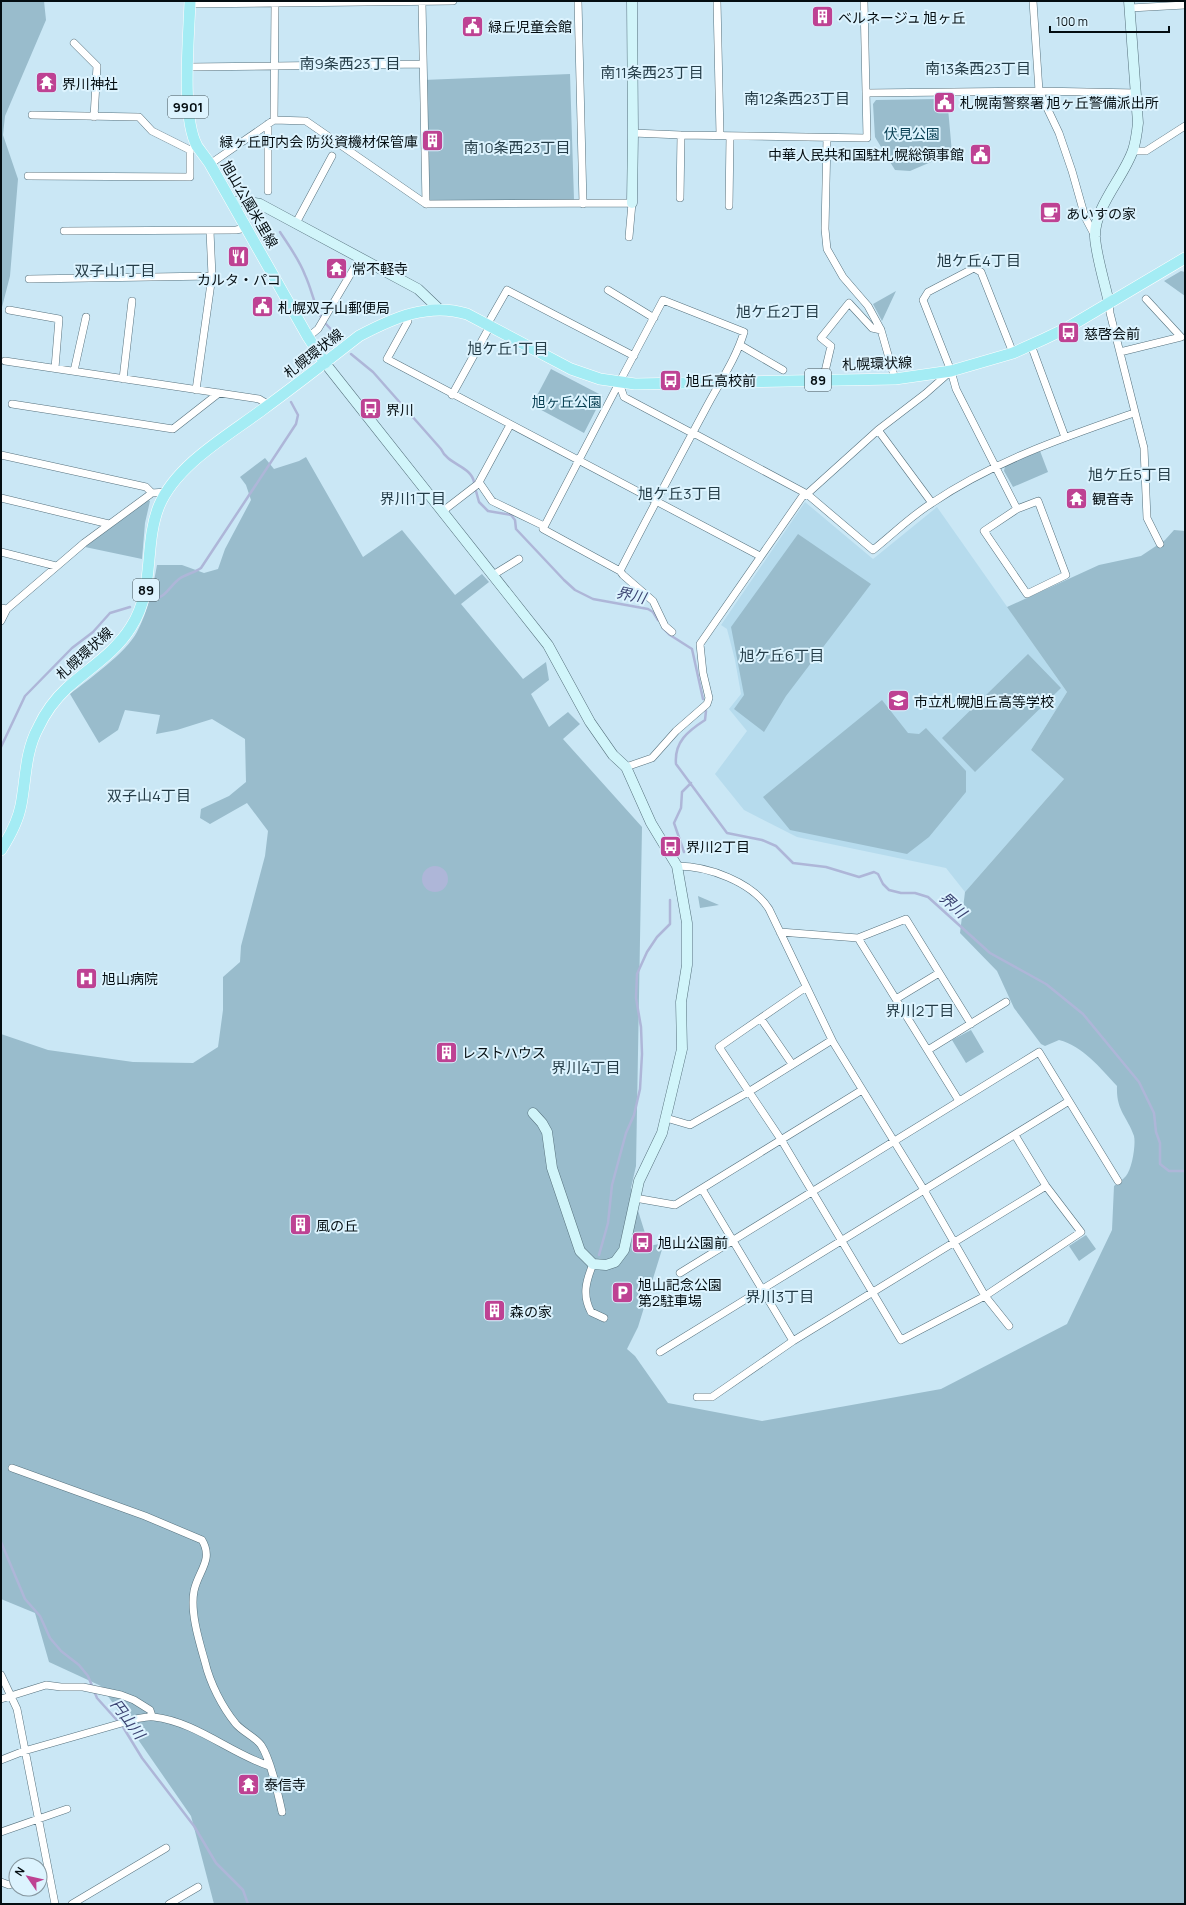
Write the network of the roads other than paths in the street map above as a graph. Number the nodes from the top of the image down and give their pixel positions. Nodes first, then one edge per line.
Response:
1 (453, 1) edge
2 (578, 1) edge
3 (632, 1) edge
4 (717, 1) edge
5 (864, 1) edge
6 (1033, 1) edge
7 (190, 2) edge
8 (422, 2) edge
9 (276, 4) junction
10 (1129, 4) edge
11 (1185, 5) edge
12 (74, 43) dead end
13 (423, 64) junction
14 (274, 66) junction
15 (189, 67) junction
16 (1039, 92) junction
17 (866, 93) junction
18 (1136, 93) junction
19 (32, 115) dead end
20 (94, 117) junction
21 (271, 122) junction
22 (1185, 126) edge
23 (633, 133) junction
24 (720, 135) junction
25 (681, 136) junction
26 (730, 136) junction
27 (827, 138) junction
28 (193, 148) junction
29 (1133, 151) junction
30 (332, 156) dead end
31 (210, 164) junction
32 (28, 176) dead end
33 (268, 190) dead end
34 (680, 198) dead end
35 (232, 202) junction
36 (632, 203) junction
37 (426, 204) junction
38 (583, 204) junction
39 (729, 206) dead end
40 (296, 223) junction
41 (246, 228) junction
42 (64, 231) dead end
43 (210, 231) junction
44 (1095, 236) junction
45 (629, 237) dead end
46 (360, 258) junction
47 (1184, 260) edge
48 (212, 276) junction
49 (29, 279) dead end
50 (608, 290) dead end
51 (1146, 299) dead end
52 (132, 301) dead end
53 (1109, 303) junction
54 (439, 309) junction
55 (9, 310) dead end
56 (408, 314) junction
57 (86, 317) dead end
58 (654, 318) junction
59 (488, 325) junction
60 (881, 330) junction
61 (308, 337) junction
62 (740, 345) junction
63 (1031, 345) junction
64 (1120, 352) junction
65 (1012, 353) junction
66 (634, 356) junction
67 (5, 361) dead end
68 (325, 363) junction
69 (54, 368) junction
70 (783, 370) dead end
71 (74, 371) junction
72 (952, 371) junction
73 (123, 379) junction
74 (895, 379) junction
75 (823, 380) junction
76 (620, 383) junction
77 (719, 383) junction
78 (196, 390) junction
79 (219, 393) junction
80 (452, 395) junction
81 (12, 404) dead end
82 (269, 405) junction
83 (1134, 413) junction
84 (510, 425) junction
85 (878, 430) junction
86 (693, 433) junction
87 (1065, 437) junction
88 (1, 455) edge
89 (578, 461) junction
90 (996, 466) junction
91 (479, 482) junction
92 (166, 492) junction
93 (152, 493) junction
94 (807, 494) junction
95 (1, 498) edge
96 (656, 502) junction
97 (932, 503) junction
98 (1017, 509) junction
99 (442, 511) junction
100 (109, 524) junction
101 (544, 526) junction
102 (1160, 544) dead end
103 (1, 552) edge
104 (760, 556) junction
105 (519, 559) dead end
106 (56, 566) junction
107 (620, 571) junction
108 (493, 575) junction
109 (4, 608) edge
110 (1, 621) edge
111 (672, 632) dead end
112 (626, 767) junction
113 (1, 850) edge
114 (677, 866) junction
115 (780, 932) junction
116 (858, 938) junction
117 (939, 973) junction
118 (806, 987) junction
119 (896, 999) junction
120 (1006, 1002) dead end
121 (761, 1019) junction
122 (970, 1024) junction
123 (832, 1040) junction
124 (928, 1050) junction
125 (792, 1064) junction
126 (750, 1090) junction
127 (862, 1090) junction
128 (959, 1100) junction
129 (1069, 1101) junction
130 (534, 1113) dead end
131 (666, 1118) junction
132 (1015, 1135) junction
133 (782, 1141) junction
134 (894, 1141) junction
135 (1118, 1181) dead end
136 (1046, 1186) junction
137 (702, 1190) junction
138 (924, 1190) junction
139 (812, 1191) junction
140 (635, 1198) junction
141 (732, 1240) junction
142 (842, 1241) junction
143 (954, 1243) junction
144 (593, 1264) junction
145 (680, 1273) dead end
146 (763, 1290) junction
147 (872, 1293) junction
148 (986, 1296) junction
149 (604, 1318) dead end
150 (1009, 1326) dead end
151 (794, 1341) junction
152 (660, 1352) dead end
153 (697, 1397) dead end
154 (12, 1468) dead end
155 (1, 1675) edge
156 (11, 1695) junction
157 (1, 1699) edge
158 (152, 1716) junction
159 (24, 1751) junction
160 (1, 1760) edge
161 (269, 1766) junction
162 (68, 1808) dead end
163 (282, 1812) dead end
164 (38, 1820) junction
165 (1, 1832) edge
166 (166, 1848) dead end
167 (49, 1874) joint
168 (198, 1887) dead end
169 (55, 1904) edge
170 (72, 1904) edge
171 (169, 1904) edge

1 - 8 street
2 - 38 street
3 - 23 street
4 - 24 street
5 - 17 street
6 - 16 street
7 - 9 street
7 - 15 main road, 旭山公園米里線 / 9901
8 - 9 street
8 - 13 street
9 - 14 street
10 - 11 street
10 - 18 street
12 - 20 street
13 - 14 street
13 - 37 street
14 - 15 street
14 - 21 street
15 - 28 main road, 旭山公園米里線 / 9901
16 - 17 street
16 - 18 street
16 - 44 street
17 - 27 street
18 - 29 street
19 - 20 street
20 - 28 street
21 - 31 street
21 - 33 street
21 - 37 street
22 - 29 street
23 - 25 street
23 - 36 street
24 - 25 street
24 - 26 street
25 - 34 street
26 - 27 street
26 - 39 street
27 - 60 street
28 - 31 main road, 旭山公園米里線 / 9901
28 - 32 street
29 - 44 street
30 - 40 street
31 - 35 main road, 旭山公園米里線 / 9901
35 - 40 street
35 - 41 main road, 旭山公園米里線 / 9901
36 - 38 street
36 - 45 street
37 - 38 street
40 - 46 street
41 - 43 street
41 - 61 main road, 旭山公園米里線 / 9901
42 - 43 street
43 - 48 street
44 - 53 street
46 - 54 street
46 - 61 street
47 - 53 main road, 札幌環状線 / 89
48 - 49 street
48 - 78 street
50 - 58 street
51 - 64 street
52 - 73 street
53 - 63 main road, 札幌環状線 / 89
53 - 64 street
54 - 56 main road, 札幌環状線 / 89
54 - 59 main road, 札幌環状線 / 89
55 - 69 street
56 - 68 main road, 札幌環状線 / 89
56 - 80 street
57 - 71 street
58 - 62 street
58 - 66 street
59 - 66 street
59 - 76 main road, 札幌環状線 / 89
59 - 80 street
60 - 74 street
60 - 75 street
61 - 68 main road, 旭山公園米里線 / 9901
62 - 70 street
62 - 77 street
63 - 65 main road, 札幌環状線 / 89
63 - 87 street
64 - 83 street
65 - 72 main road, 札幌環状線 / 89
65 - 72 street
66 - 76 street
67 - 69 street
68 - 82 main road, 札幌環状線 / 89
68 - 99 street
69 - 71 street
71 - 73 street
72 - 74 main road, 札幌環状線 / 89
72 - 85 street
72 - 90 street
73 - 78 street
74 - 75 main road, 札幌環状線 / 89
75 - 77 main road, 札幌環状線 / 89
76 - 77 main road, 札幌環状線 / 89
76 - 86 street
76 - 89 street
77 - 86 street
78 - 79 street
79 - 81 street
79 - 82 street
80 - 84 street
82 - 92 main road, 札幌環状線 / 89
83 - 87 street
83 - 102 street
84 - 89 street
84 - 91 street
85 - 94 street
85 - 97 street
86 - 94 street
86 - 96 street
87 - 90 street
88 - 93 street
89 - 96 street
89 - 101 street
90 - 97 street
90 - 98 street
91 - 99 street
91 - 101 street
92 - 93 street
92 - 113 main road, 札幌環状線 / 89
93 - 100 street
94 - 97 street
94 - 104 street
95 - 100 street
96 - 104 street
96 - 107 street
98 - 98 street
99 - 108 street
100 - 106 street
101 - 107 street
103 - 106 street
104 - 112 street
105 - 108 street
106 - 109 street
107 - 111 street
108 - 112 street
109 - 110 street
112 - 114 street
114 - 115 street
114 - 131 street
115 - 116 street
115 - 118 street
116 - 117 street
116 - 119 street
117 - 119 street
117 - 122 street
118 - 121 street
118 - 123 street
119 - 124 street
120 - 122 street
121 - 125 street
121 - 126 street
122 - 124 street
123 - 125 street
123 - 127 street
124 - 128 street
125 - 126 street
126 - 131 street
126 - 133 street
127 - 133 street
127 - 134 street
128 - 129 street
128 - 134 street
129 - 132 street
129 - 135 street
130 - 144 street
131 - 140 street
132 - 136 street
132 - 138 street
133 - 137 street
133 - 139 street
134 - 138 street
134 - 139 street
136 - 143 street
136 - 148 street
137 - 140 street
137 - 141 street
138 - 142 street
138 - 143 street
139 - 141 street
139 - 142 street
140 - 144 street
141 - 145 street
141 - 146 street
142 - 146 street
142 - 147 street
143 - 147 street
143 - 148 street
144 - 149 street
146 - 151 street
146 - 152 street
147 - 148 street
147 - 151 street
148 - 150 street
151 - 153 street
154 - 161 street
155 - 156 street
156 - 157 street
156 - 158 street
156 - 159 street
158 - 159 street
158 - 161 street
159 - 160 street
159 - 164 street
161 - 163 street
162 - 164 street
164 - 165 street
164 - 167 street
166 - 170 street
167 - 169 street
168 - 171 street

